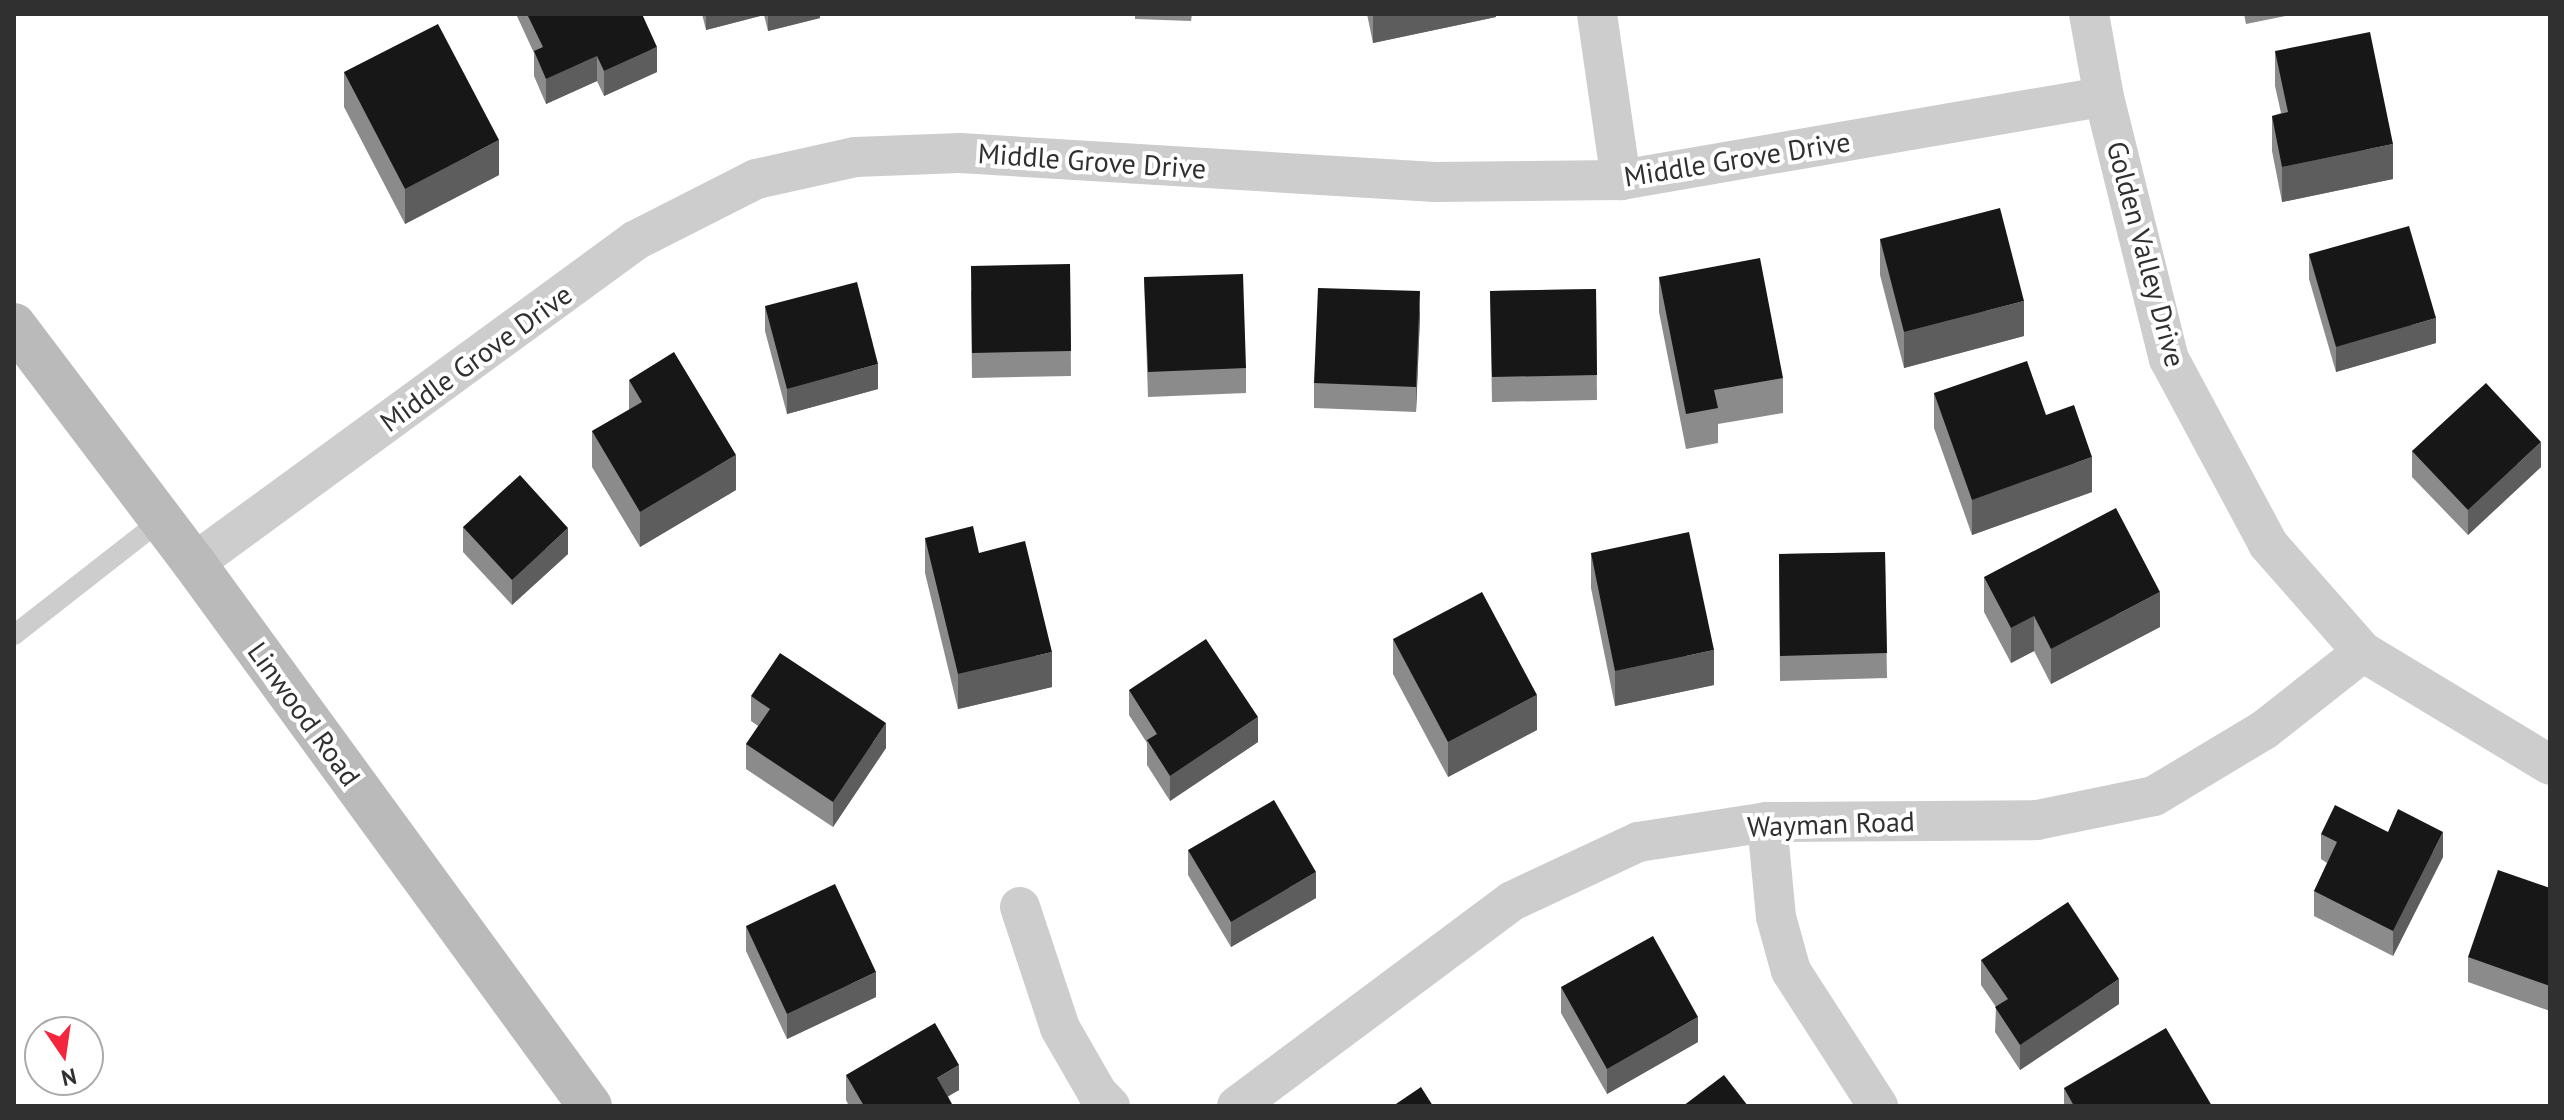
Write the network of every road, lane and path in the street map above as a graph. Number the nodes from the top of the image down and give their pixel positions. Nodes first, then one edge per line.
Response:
1 (1597, 14) edge
2 (2089, 14) edge
3 (2104, 97) junction
4 (1621, 180) junction
5 (14, 325) edge
6 (161, 520) junction
7 (194, 563) junction
8 (14, 635) edge
9 (2363, 652) junction
10 (2550, 765) edge
11 (1767, 822) junction
12 (1020, 907) dead end
13 (590, 1106) edge
14 (1110, 1106) edge
15 (1237, 1106) edge
16 (1878, 1106) edge

1 - 4 street
2 - 3 street, Golden Valley Drive
3 - 4 street, Middle Grove Drive
3 - 9 street, Golden Valley Drive
4 - 7 street, Middle Grove Drive
5 - 6 street, Linwood Road
6 - 7 street, Linwood Road
6 - 8 lane
7 - 13 street, Linwood Road
9 - 10 street, Golden Valley Drive
9 - 11 street, Wayman Road
11 - 15 street, Wayman Road
11 - 16 street
12 - 14 street

